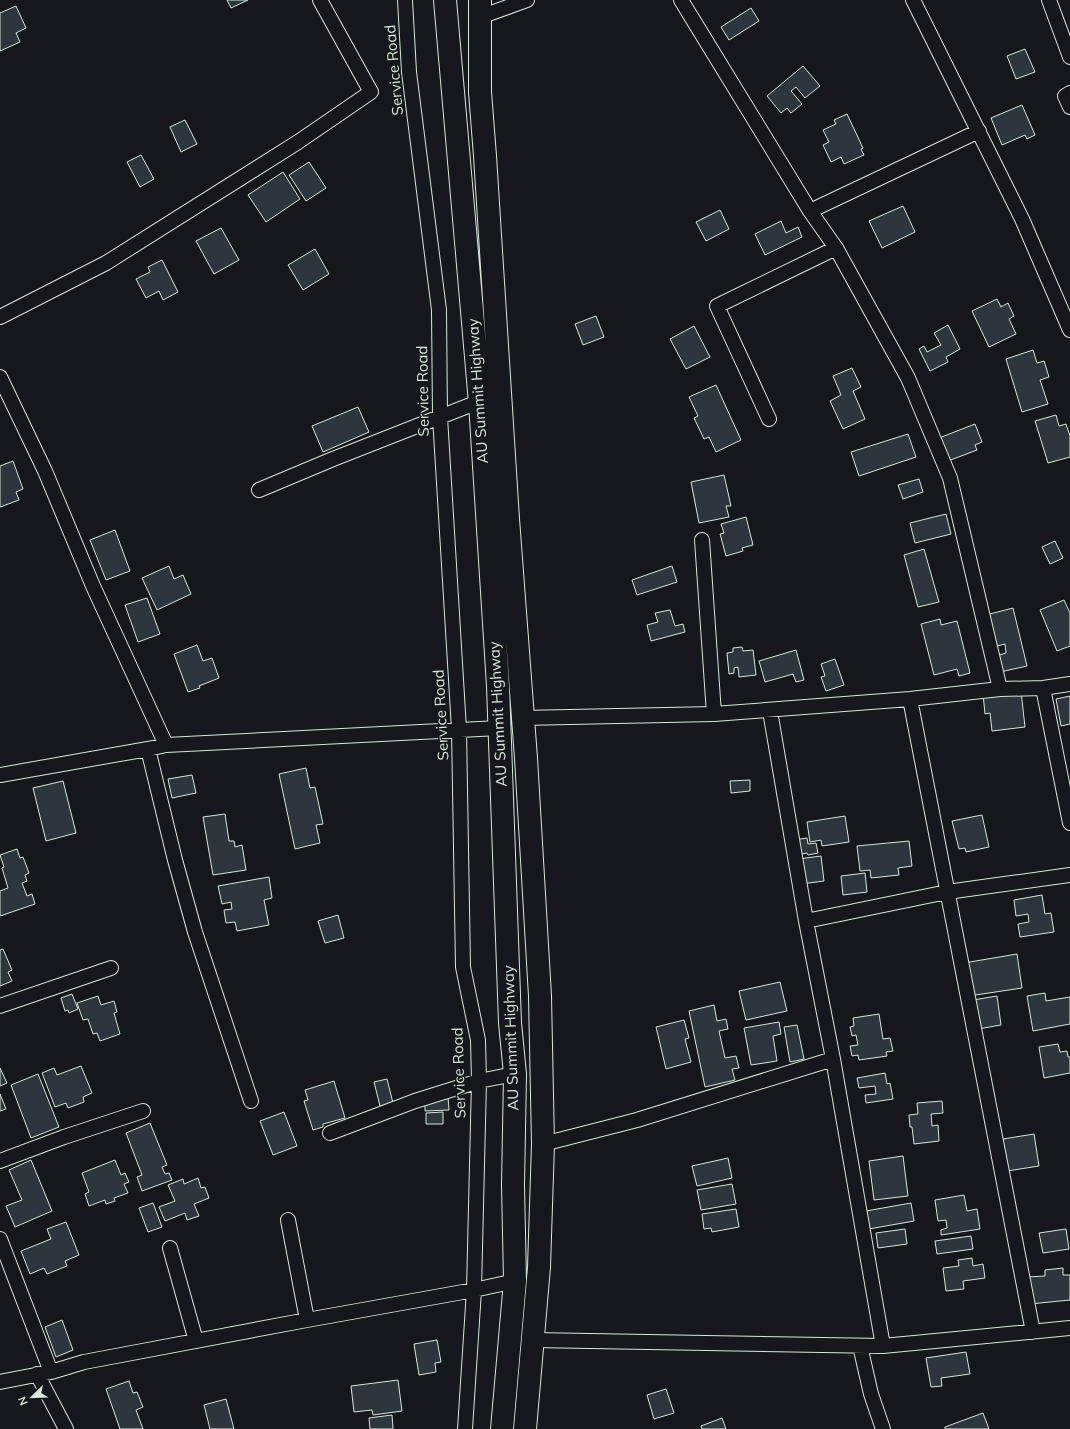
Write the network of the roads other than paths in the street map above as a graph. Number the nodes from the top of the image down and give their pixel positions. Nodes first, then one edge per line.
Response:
1 (320, 0) edge
2 (405, 0) edge
3 (445, 0) edge
4 (527, 0) edge
5 (681, 0) edge
6 (913, 0) edge
7 (1049, 0) edge
8 (480, 8) edge
9 (1070, 57) edge
10 (1070, 93) edge
11 (1070, 106) edge
12 (979, 131) junction
13 (810, 211) junction
14 (836, 248) junction
15 (0, 317) edge
16 (1070, 330) edge
17 (0, 377) edge
18 (480, 403) junction
19 (440, 417) junction
20 (769, 418) dead end
21 (259, 490) dead end
22 (702, 540) dead end
23 (1070, 684) edge
24 (1043, 688) junction
25 (1000, 689) junction
26 (910, 699) junction
27 (770, 711) junction
28 (714, 714) junction
29 (522, 718) junction
30 (499, 728) junction
31 (459, 729) junction
32 (166, 745) junction
33 (148, 749) junction
34 (0, 775) edge
35 (1070, 823) edge
36 (1070, 875) edge
37 (947, 892) junction
38 (806, 921) junction
39 (111, 968) dead end
40 (0, 1006) edge
41 (834, 1059) junction
42 (515, 1074) junction
43 (479, 1081) junction
44 (251, 1101) dead end
45 (143, 1111) dead end
46 (330, 1133) dead end
47 (543, 1144) junction
48 (0, 1161) edge
49 (288, 1220) dead end
50 (0, 1239) edge
51 (170, 1248) dead end
52 (515, 1281) junction
53 (474, 1290) junction
54 (307, 1320) junction
55 (1070, 1328) edge
56 (1033, 1332) junction
57 (532, 1340) junction
58 (196, 1341) junction
59 (860, 1346) junction
60 (883, 1346) junction
61 (44, 1373) junction
62 (0, 1382) edge
63 (66, 1429) edge
64 (465, 1429) edge
65 (502, 1429) edge
66 (525, 1429) edge
67 (883, 1429) edge

1 - 15 street
2 - 19 street, Service Road
3 - 18 main road, AU Summit Highway
4 - 8 street
5 - 13 street
6 - 12 street
7 - 9 street
8 - 29 main road, AU Summit Highway
10 - 11 street
12 - 13 street
12 - 16 street
13 - 14 street
14 - 20 street
14 - 25 street
17 - 32 street
18 - 19 street
18 - 30 main road, AU Summit Highway
19 - 21 street
19 - 31 street, Service Road
22 - 28 street
23 - 24 street
24 - 25 street
24 - 35 street
25 - 26 street
26 - 27 street
26 - 37 street
27 - 28 street
27 - 38 street
28 - 29 street
29 - 47 main road, AU Summit Highway
30 - 31 street
30 - 42 main road, AU Summit Highway
31 - 32 street
31 - 43 street, Service Road
32 - 33 street
33 - 34 street
33 - 44 street
36 - 37 street
37 - 38 street
37 - 56 street
38 - 41 street
39 - 40 street
41 - 47 street
41 - 60 street
42 - 43 street
42 - 52 main road, AU Summit Highway
43 - 46 street
43 - 53 street, Service Road
45 - 48 street
47 - 57 main road, AU Summit Highway
49 - 54 street
50 - 61 street
51 - 58 street
52 - 53 street
52 - 65 main road, AU Summit Highway
53 - 54 street
53 - 64 street, Service Road
54 - 58 street
55 - 56 street
56 - 60 street
57 - 59 street
57 - 66 main road, AU Summit Highway
58 - 61 street
59 - 60 street
59 - 67 street
61 - 62 street
61 - 63 street

